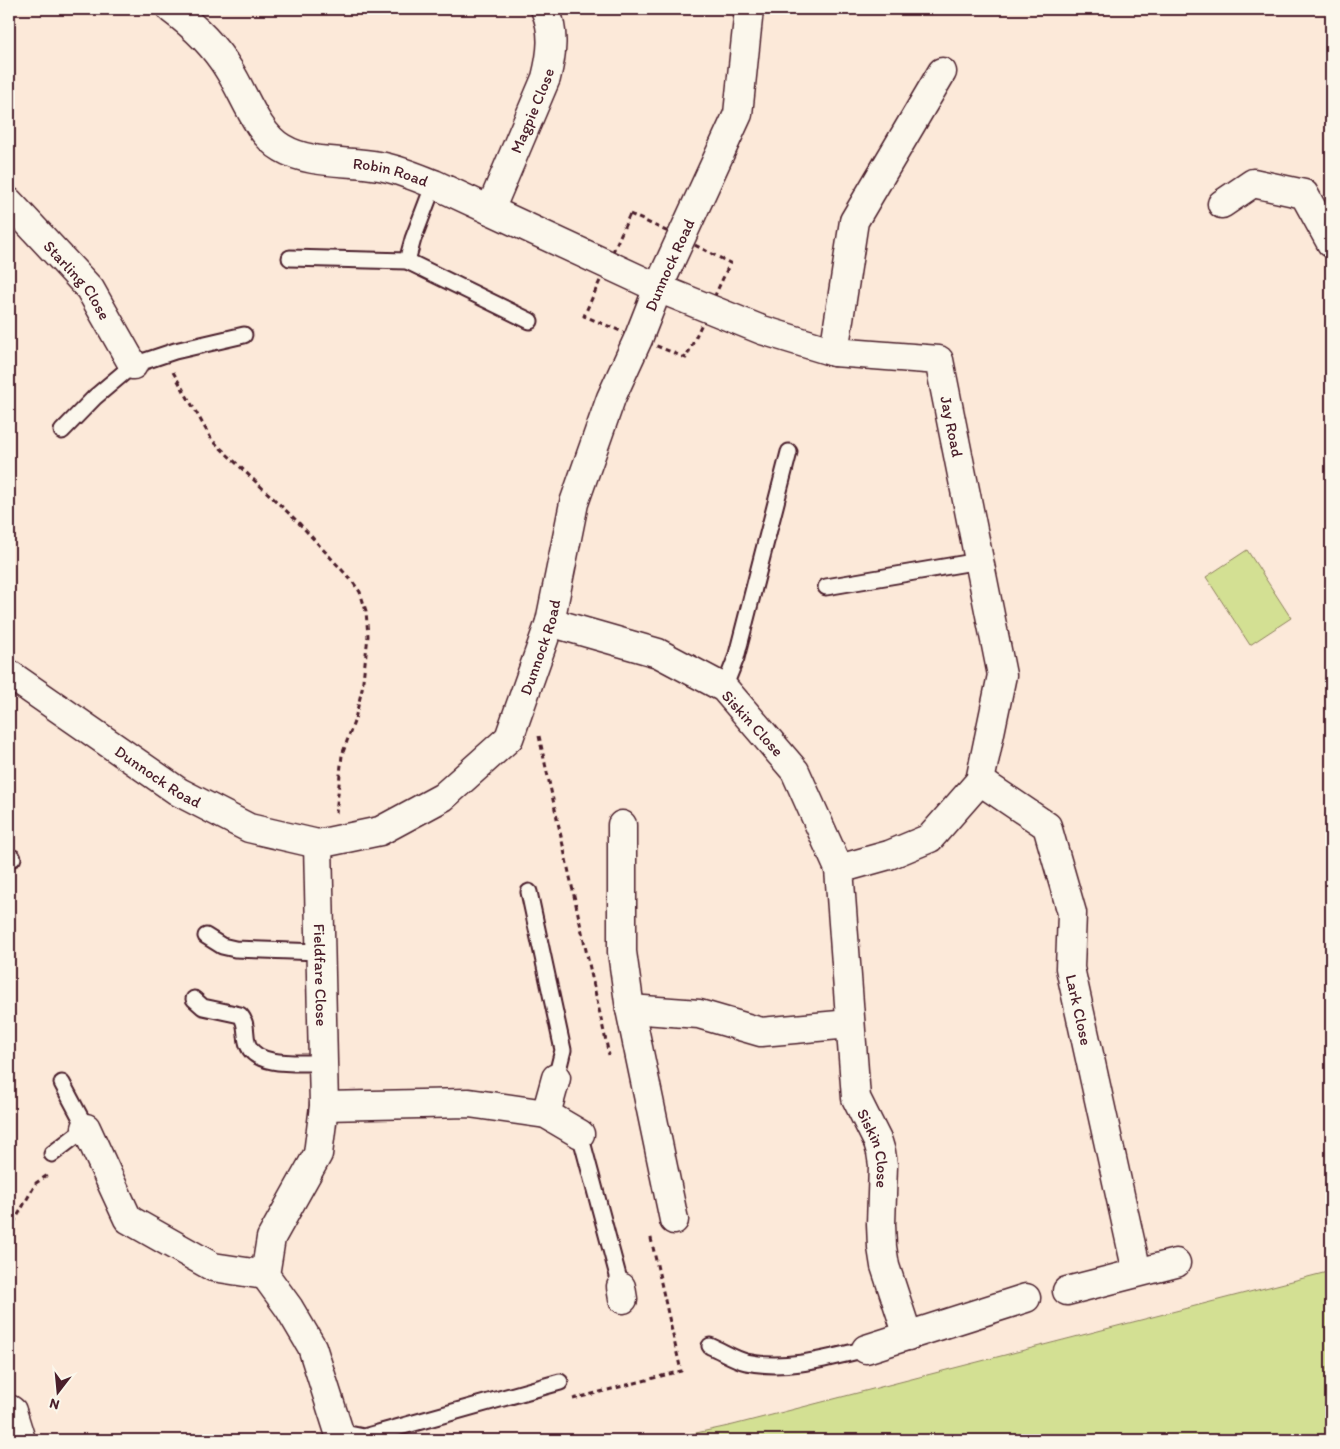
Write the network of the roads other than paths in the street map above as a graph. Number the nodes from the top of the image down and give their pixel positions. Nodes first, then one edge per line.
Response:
1 (171, 9) edge
2 (545, 9) edge
3 (749, 9) edge
4 (942, 72) dead end
5 (434, 184) junction
6 (9, 202) edge
7 (1222, 204) dead end
8 (490, 210) junction
9 (1331, 243) edge
10 (290, 258) dead end
11 (406, 262) junction
12 (658, 288) junction
13 (530, 321) dead end
14 (244, 335) dead end
15 (834, 352) junction
16 (134, 365) junction
17 (62, 431) dead end
18 (789, 452) dead end
19 (979, 561) junction
20 (826, 587) dead end
21 (550, 622) junction
22 (9, 674) edge
23 (724, 688) junction
24 (980, 781) junction
25 (622, 825) dead end
26 (326, 843) junction
27 (839, 869) junction
28 (529, 892) dead end
29 (206, 936) dead end
30 (320, 952) junction
31 (194, 999) dead end
32 (630, 1009) junction
33 (850, 1024) junction
34 (323, 1063) junction
35 (556, 1078) joint
36 (62, 1083) dead end
37 (324, 1106) junction
38 (546, 1114) junction
39 (86, 1128) junction
40 (580, 1134) joint
41 (52, 1154) road end
42 (674, 1220) dead end
43 (1176, 1263) dead end
44 (1137, 1272) junction
45 (264, 1275) junction
46 (1067, 1291) dead end
47 (622, 1293) dead end
48 (1026, 1298) dead end
49 (908, 1336) junction
50 (710, 1346) dead end
51 (866, 1349) joint
52 (560, 1382) dead end
53 (9, 1409) edge
54 (334, 1436) edge
55 (21, 1440) edge

1 - 5 street, Robin Road
2 - 8 street, Magpie Close
3 - 12 street, Dunnock Road
4 - 15 street
5 - 8 street, Robin Road
5 - 11 lane
6 - 16 street, Starling Close
7 - 9 street
8 - 12 street, Robin Road
10 - 11 lane
11 - 13 lane
12 - 15 street, Jay Road
12 - 21 street, Dunnock Road
14 - 16 lane
15 - 19 street, Jay Road
16 - 17 lane
18 - 23 lane
19 - 20 lane
19 - 24 street, Jay Road
21 - 23 street, Siskin Close
21 - 26 street, Dunnock Road
22 - 26 street, Dunnock Road
23 - 27 street, Siskin Close
24 - 27 street
24 - 44 street, Lark Close
25 - 32 street
26 - 30 street, Fieldfare Close
27 - 33 street, Siskin Close
28 - 35 lane
29 - 30 lane
30 - 34 street, Fieldfare Close
31 - 34 lane
32 - 33 street
32 - 42 street
33 - 49 street, Siskin Close
34 - 37 street, Fieldfare Close
35 - 38 street
36 - 39 lane
37 - 38 street
37 - 45 street, Fieldfare Close
38 - 40 street
39 - 41 lane
39 - 45 street
40 - 47 lane
43 - 44 street
44 - 46 street
45 - 54 street
48 - 49 street
49 - 51 street
50 - 51 lane
52 - 54 lane
53 - 55 street

